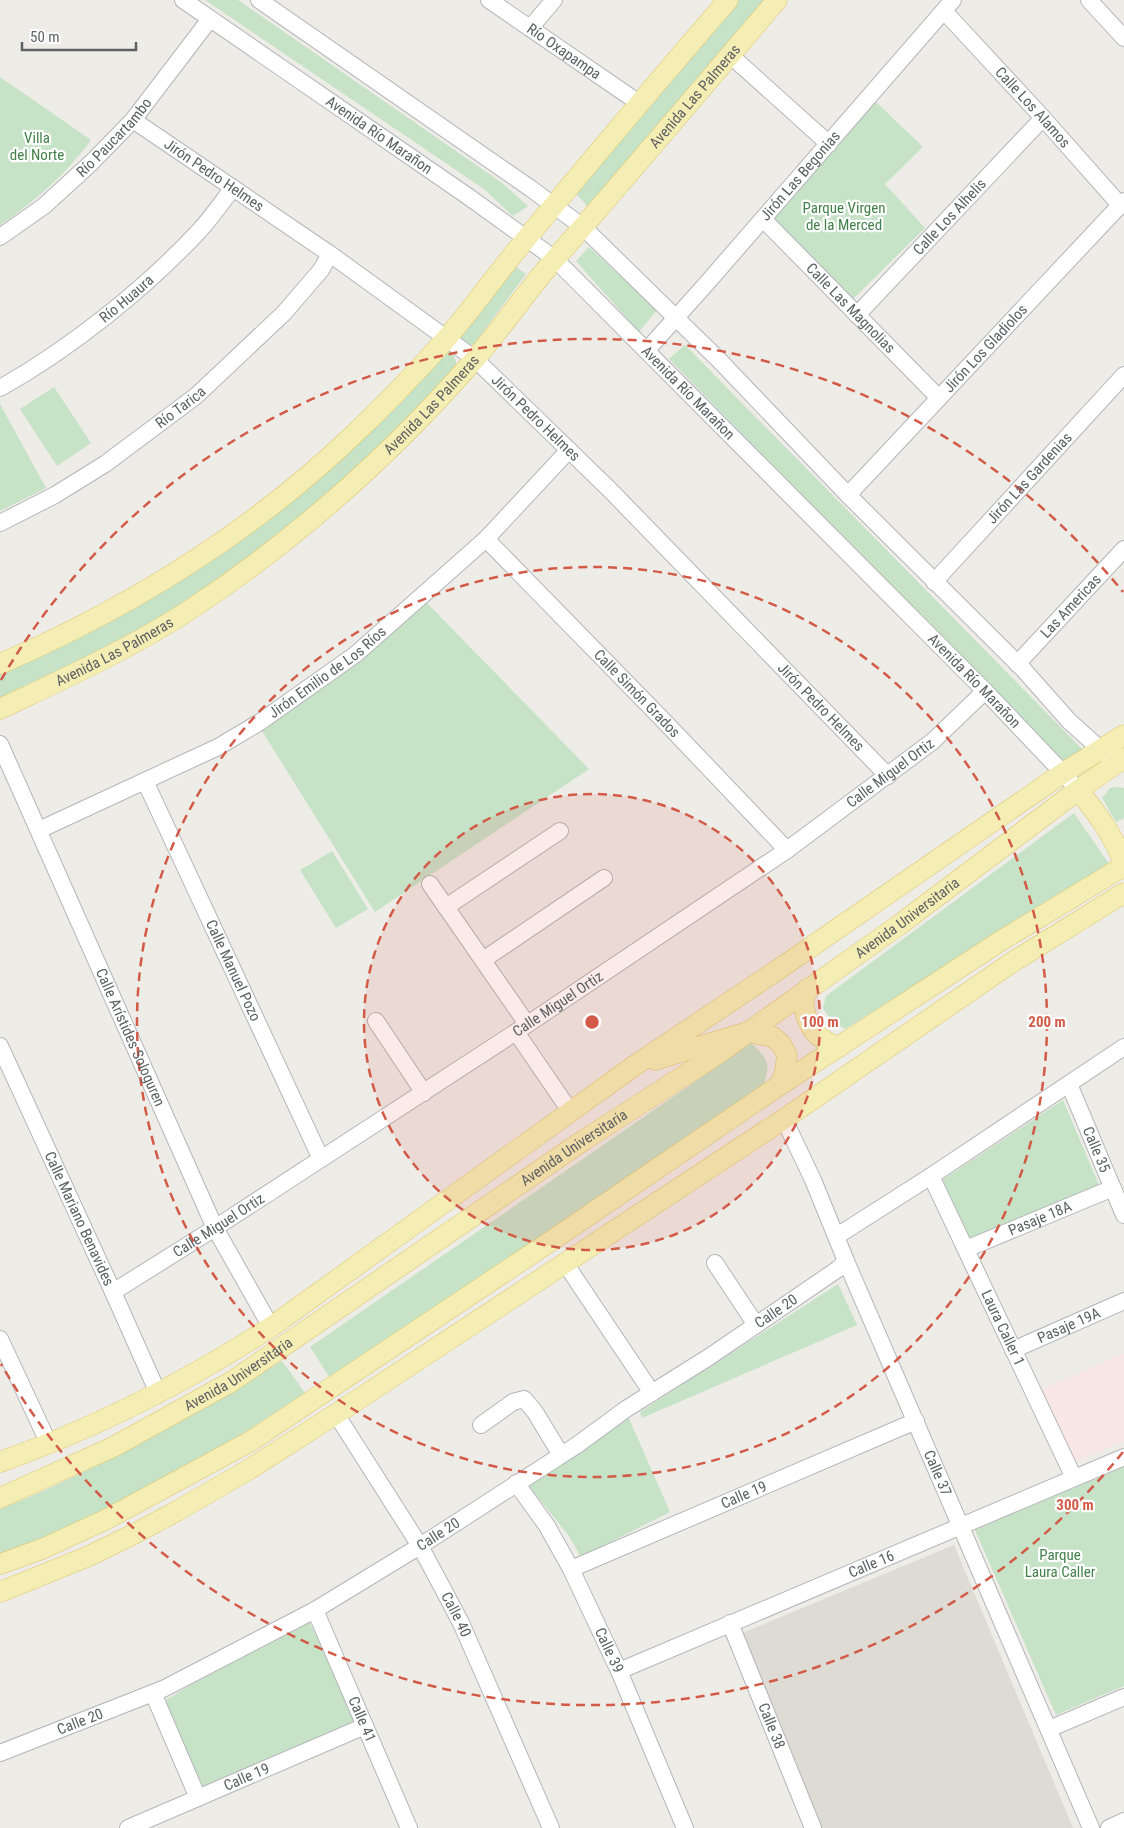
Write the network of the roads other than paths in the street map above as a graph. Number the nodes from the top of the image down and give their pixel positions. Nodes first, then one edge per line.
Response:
1 (183, 0) edge
2 (259, 0) edge
3 (489, 0) edge
4 (554, 0) edge
5 (728, 0) edge
6 (777, 0) edge
7 (1089, 0) edge
8 (948, 6) edge
9 (210, 19) junction
10 (530, 28) junction
11 (1124, 38) edge
12 (730, 54) junction
13 (639, 103) junction
14 (1043, 118) junction
15 (133, 120) junction
16 (829, 144) junction
17 (233, 188) junction
18 (1122, 203) edge
19 (554, 205) junction
20 (763, 219) junction
21 (583, 227) junction
22 (0, 237) edge
23 (526, 238) junction
24 (330, 254) junction
25 (555, 259) junction
26 (857, 315) junction
27 (676, 317) junction
28 (447, 338) junction
29 (647, 350) junction
30 (475, 359) junction
31 (1122, 379) edge
32 (0, 388) edge
33 (938, 396) junction
34 (569, 450) junction
35 (848, 495) junction
36 (0, 523) edge
37 (486, 539) junction
38 (1124, 549) edge
39 (934, 582) junction
40 (0, 664) edge
41 (1017, 664) junction
42 (985, 691) junction
43 (0, 709) edge
44 (1124, 735) edge
45 (0, 744) edge
46 (1099, 749) junction
47 (1121, 764) edge
48 (1063, 773) junction
49 (888, 776) junction
50 (145, 781) junction
51 (1078, 790) junction
52 (39, 830) junction
53 (560, 831) dead end
54 (787, 850) junction
55 (1124, 864) edge
56 (604, 878) dead end
57 (430, 884) dead end
58 (1124, 893) edge
59 (446, 907) junction
60 (999, 942) junction
61 (483, 960) junction
62 (1011, 963) junction
63 (807, 989) junction
64 (376, 1021) dead end
65 (522, 1028) junction
66 (747, 1032) junction
67 (0, 1046) edge
68 (839, 1047) junction
69 (1124, 1048) edge
70 (634, 1066) junction
71 (1069, 1084) junction
72 (780, 1085) junction
73 (424, 1092) junction
74 (570, 1111) junction
75 (784, 1118) junction
76 (321, 1159) junction
77 (931, 1176) junction
78 (1112, 1188) junction
79 (1124, 1215) edge
80 (215, 1228) junction
81 (837, 1236) junction
82 (966, 1249) junction
83 (846, 1261) junction
84 (565, 1263) junction
85 (716, 1264) dead end
86 (114, 1292) junction
87 (1124, 1300) edge
88 (756, 1325) junction
89 (271, 1326) junction
90 (0, 1339) edge
91 (1013, 1350) junction
92 (158, 1393) junction
93 (652, 1393) junction
94 (336, 1414) junction
95 (916, 1421) junction
96 (481, 1425) dead end
97 (49, 1444) junction
98 (560, 1455) junction
99 (1124, 1457) edge
100 (0, 1462) edge
101 (1074, 1478) junction
102 (516, 1483) junction
103 (0, 1498) edge
104 (962, 1526) junction
105 (420, 1546) junction
106 (0, 1564) edge
107 (571, 1569) junction
108 (0, 1592) edge
109 (315, 1610) junction
110 (730, 1624) junction
111 (619, 1670) junction
112 (153, 1693) junction
113 (1124, 1697) edge
114 (365, 1726) junction
115 (1049, 1729) junction
116 (0, 1753) edge
117 (198, 1798) junction
118 (1124, 1821) edge
119 (128, 1828) edge
120 (409, 1828) edge
121 (551, 1828) edge
122 (685, 1828) edge
123 (813, 1828) edge
124 (1091, 1828) edge
125 (1108, 1828) edge

1 - 9 street, Avenida Río Marañon
2 - 19 street
3 - 10 street, Río Oxapampa
4 - 10 street
5 - 13 main road
6 - 12 main road, Avenida Las Palmeras
7 - 11 street
8 - 14 street, Calle Los Alamos
8 - 16 street, Jirón Las Begonias
9 - 15 street, Río Paucartambo
9 - 23 street, Avenida Río Marañon
10 - 13 street, Río Oxapampa
12 - 16 street
12 - 21 main road, Avenida Las Palmeras
13 - 19 main road
14 - 18 street, Calle Los Alamos
14 - 26 street, Calle Los Alhelis
15 - 17 street, Jirón Pedro Helmes
15 - 22 street, Río Paucartambo
16 - 20 street, Jirón Las Begonias
17 - 24 street, Jirón Pedro Helmes
17 - 32 street, Río Huaura
18 - 33 street, Jirón Los Gladiolos
19 - 21 street
19 - 23 main road
20 - 26 street, Calle Las Magnolias
20 - 27 street, Jirón Las Begonias
21 - 25 main road, Avenida Las Palmeras
21 - 27 street
23 - 25 street, Avenida Río Marañon
23 - 28 main road
24 - 28 street, Jirón Pedro Helmes
24 - 36 street, Río Tarica
25 - 29 street, Avenida Río Marañon
25 - 30 main road, Avenida Las Palmeras
26 - 33 street, Calle Las Magnolias
27 - 29 street, Jirón Las Begonias
27 - 35 street
28 - 30 street, Jirón Pedro Helmes
28 - 40 main road
29 - 42 street, Avenida Río Marañon
30 - 34 street, Jirón Pedro Helmes
30 - 43 main road, Avenida Las Palmeras
31 - 39 street, Jirón Las Gardenias
33 - 35 street, Jirón Los Gladiolos
34 - 37 street, Jirón Emilio de Los Ríos
34 - 49 street, Jirón Pedro Helmes
35 - 39 street
37 - 50 street, Jirón Emilio de Los Ríos
37 - 54 street, Calle Simón Grados
38 - 41 street, Las Americas
39 - 41 street
41 - 46 street
42 - 48 street, Avenida Río Marañon
42 - 49 street, Calle Miguel Ortiz
44 - 46 main road, Avenida Universitaria
45 - 52 street, Calle Arístides Sologuren
46 - 47 street
46 - 48 main road, Avenida Universitaria
47 - 51 main road, Avenida Universitaria
48 - 51 street, Avenida Río Marañon
48 - 70 main road, Avenida Universitaria
49 - 54 street, Calle Miguel Ortiz
50 - 52 street, Jirón Emilio de Los Ríos
50 - 76 street, Calle Manuel Pozo
51 - 55 main road, Avenida Río Marañon
51 - 63 main road, Avenida Universitaria
52 - 80 street, Calle Arístides Sologuren
53 - 59 street
54 - 65 street, Calle Miguel Ortiz
55 - 60 main road
56 - 61 street
57 - 59 street
58 - 62 main road
59 - 61 street
60 - 62 main road
60 - 68 main road
61 - 65 street
62 - 75 main road
63 - 66 main road, Avenida Universitaria
63 - 68 main road
64 - 73 street
65 - 73 street, Calle Miguel Ortiz
65 - 74 street
66 - 70 main road
66 - 72 main road
66 - 103 main road, Avenida Universitaria
67 - 86 street, Calle Mariano Benavides
68 - 72 main road
69 - 71 street
70 - 74 main road, Avenida Universitaria
71 - 77 street
71 - 78 street, Calle 35
72 - 106 main road
73 - 76 street, Calle Miguel Ortiz
74 - 89 main road, Avenida Universitaria
75 - 81 street, Calle 37
75 - 84 main road
76 - 80 street, Calle Miguel Ortiz
77 - 81 street
77 - 82 street, Laura Caller 1
78 - 79 street, Calle 35
78 - 82 street, Pasaje 18A
80 - 86 street, Calle Miguel Ortiz
80 - 89 street, Calle Arístides Sologuren
81 - 83 street, Calle 37
82 - 91 street, Laura Caller 1
83 - 88 street, Calle 20
83 - 95 street, Calle 37
84 - 93 street
84 - 94 main road
85 - 88 street
86 - 92 street, Calle Mariano Benavides
87 - 91 street, Pasaje 19A
88 - 93 street, Calle 20
89 - 92 main road, Avenida Universitaria
90 - 97 street
91 - 101 street, Laura Caller 1
92 - 97 main road, Avenida Universitaria
93 - 98 street, Calle 20
94 - 105 street, Calle 40
94 - 108 main road
95 - 104 street, Calle 37
95 - 107 street, Calle 19
96 - 98 street
97 - 100 main road, Avenida Universitaria
98 - 102 street, Calle 20
99 - 101 street, Calle 16
101 - 104 street, Calle 16
102 - 105 street, Calle 20
102 - 107 street, Calle 39
104 - 110 street, Calle 16
104 - 115 street, Calle 37
105 - 109 street, Calle 20
105 - 121 street, Calle 40
107 - 111 street, Calle 39
109 - 112 street, Calle 20
109 - 114 street, Calle 41
110 - 111 street, Calle 16
110 - 123 street, Calle 38
111 - 122 street, Calle 39
112 - 116 street, Calle 20
112 - 117 street
113 - 115 street
114 - 117 street, Calle 19
114 - 120 street, Calle 41
115 - 124 street, Calle 37
117 - 119 street, Calle 19
118 - 125 street

